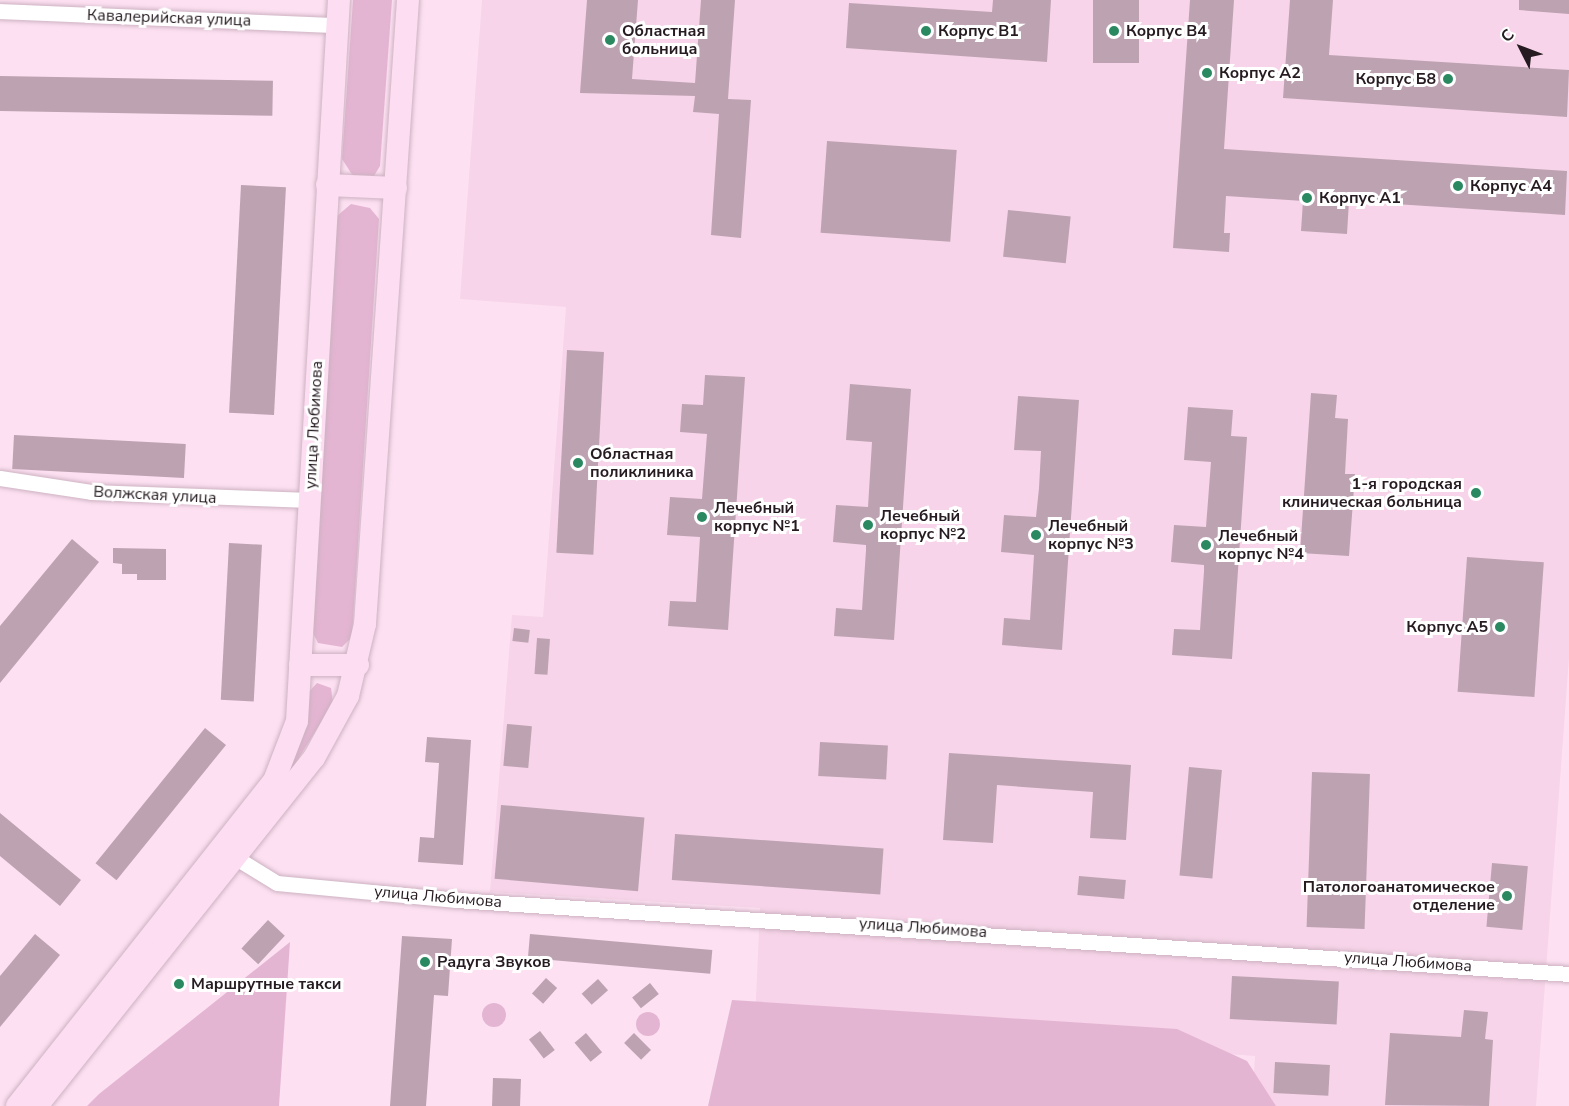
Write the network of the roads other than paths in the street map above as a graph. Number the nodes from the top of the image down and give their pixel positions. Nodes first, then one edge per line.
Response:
1 (339, 0) edge
2 (408, 0) edge
3 (0, 11) edge
4 (337, 24) junction
5 (327, 185) junction
6 (396, 188) junction
7 (0, 478) edge
8 (310, 500) junction
9 (300, 665) junction
10 (358, 665) junction
11 (227, 853) junction
12 (1569, 974) edge
13 (17, 1106) edge
14 (37, 1106) edge

1 - 4 main road, улица Любимова
2 - 6 main road, улица Любимова
3 - 4 street, Кавалерийская улица
4 - 5 main road, улица Любимова
5 - 6 main road
5 - 8 main road, улица Любимова
6 - 10 main road, улица Любимова
7 - 8 street, Волжская улица
8 - 9 main road, улица Любимова
9 - 10 main road
9 - 11 main road, улица Любимова
10 - 11 main road, улица Любимова
11 - 12 street, улица Любимова
11 - 13 main road, улица Любимова
11 - 14 main road, улица Любимова

